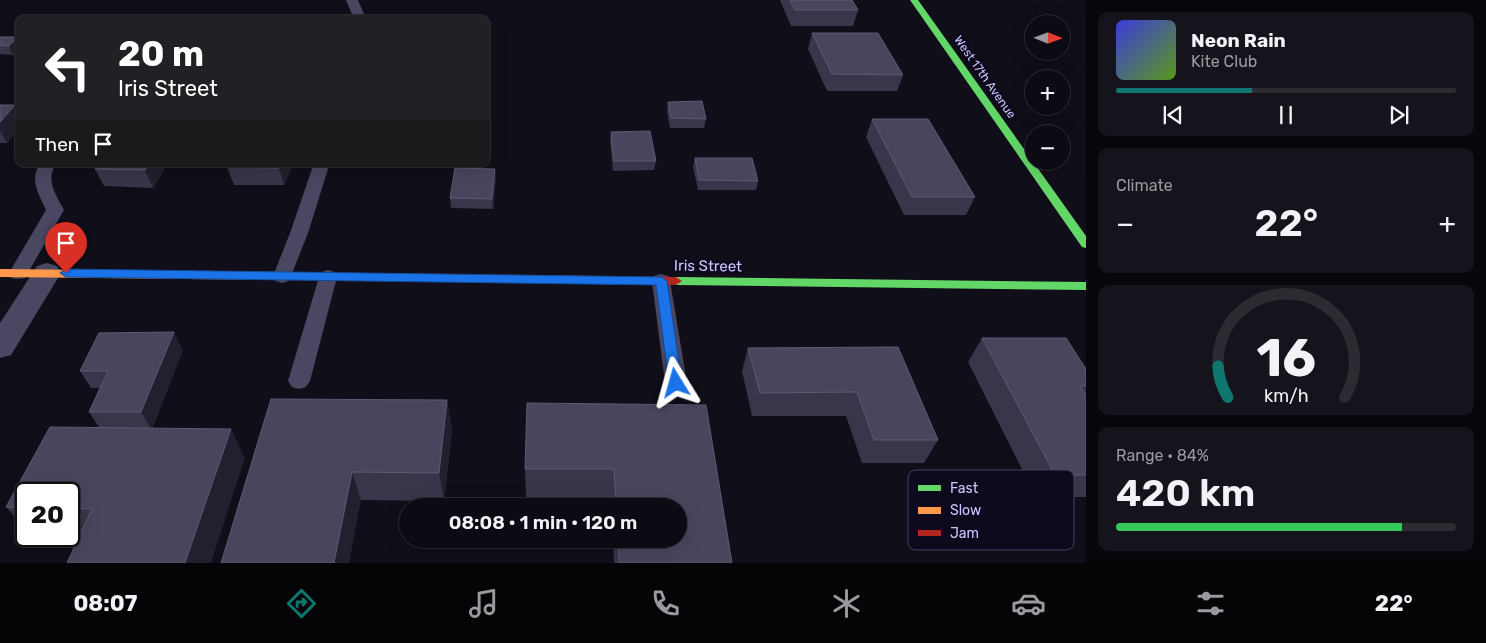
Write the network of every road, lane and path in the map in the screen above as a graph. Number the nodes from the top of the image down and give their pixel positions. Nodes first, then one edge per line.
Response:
1 (352, 0) edge
2 (914, 0) edge
3 (358, 15) edge
4 (45, 167) edge
5 (318, 167) edge
6 (1086, 244) edge
7 (0, 273) edge
8 (18, 273) junction
9 (46, 273) junction
10 (282, 276) junction
11 (328, 276) junction
12 (662, 281) junction
13 (1086, 286) edge
14 (0, 347) edge
15 (299, 380) dead end
16 (676, 383) dead end

1 - 3 lane
2 - 6 street, West 17th Avenue
4 - 8 lane
5 - 10 lane
7 - 8 street, Iris Street
8 - 9 street, Iris Street
9 - 10 street, Iris Street
9 - 14 street
10 - 11 street, Iris Street
11 - 12 street, Iris Street
11 - 15 lane
12 - 13 street, Iris Street
12 - 16 lane

